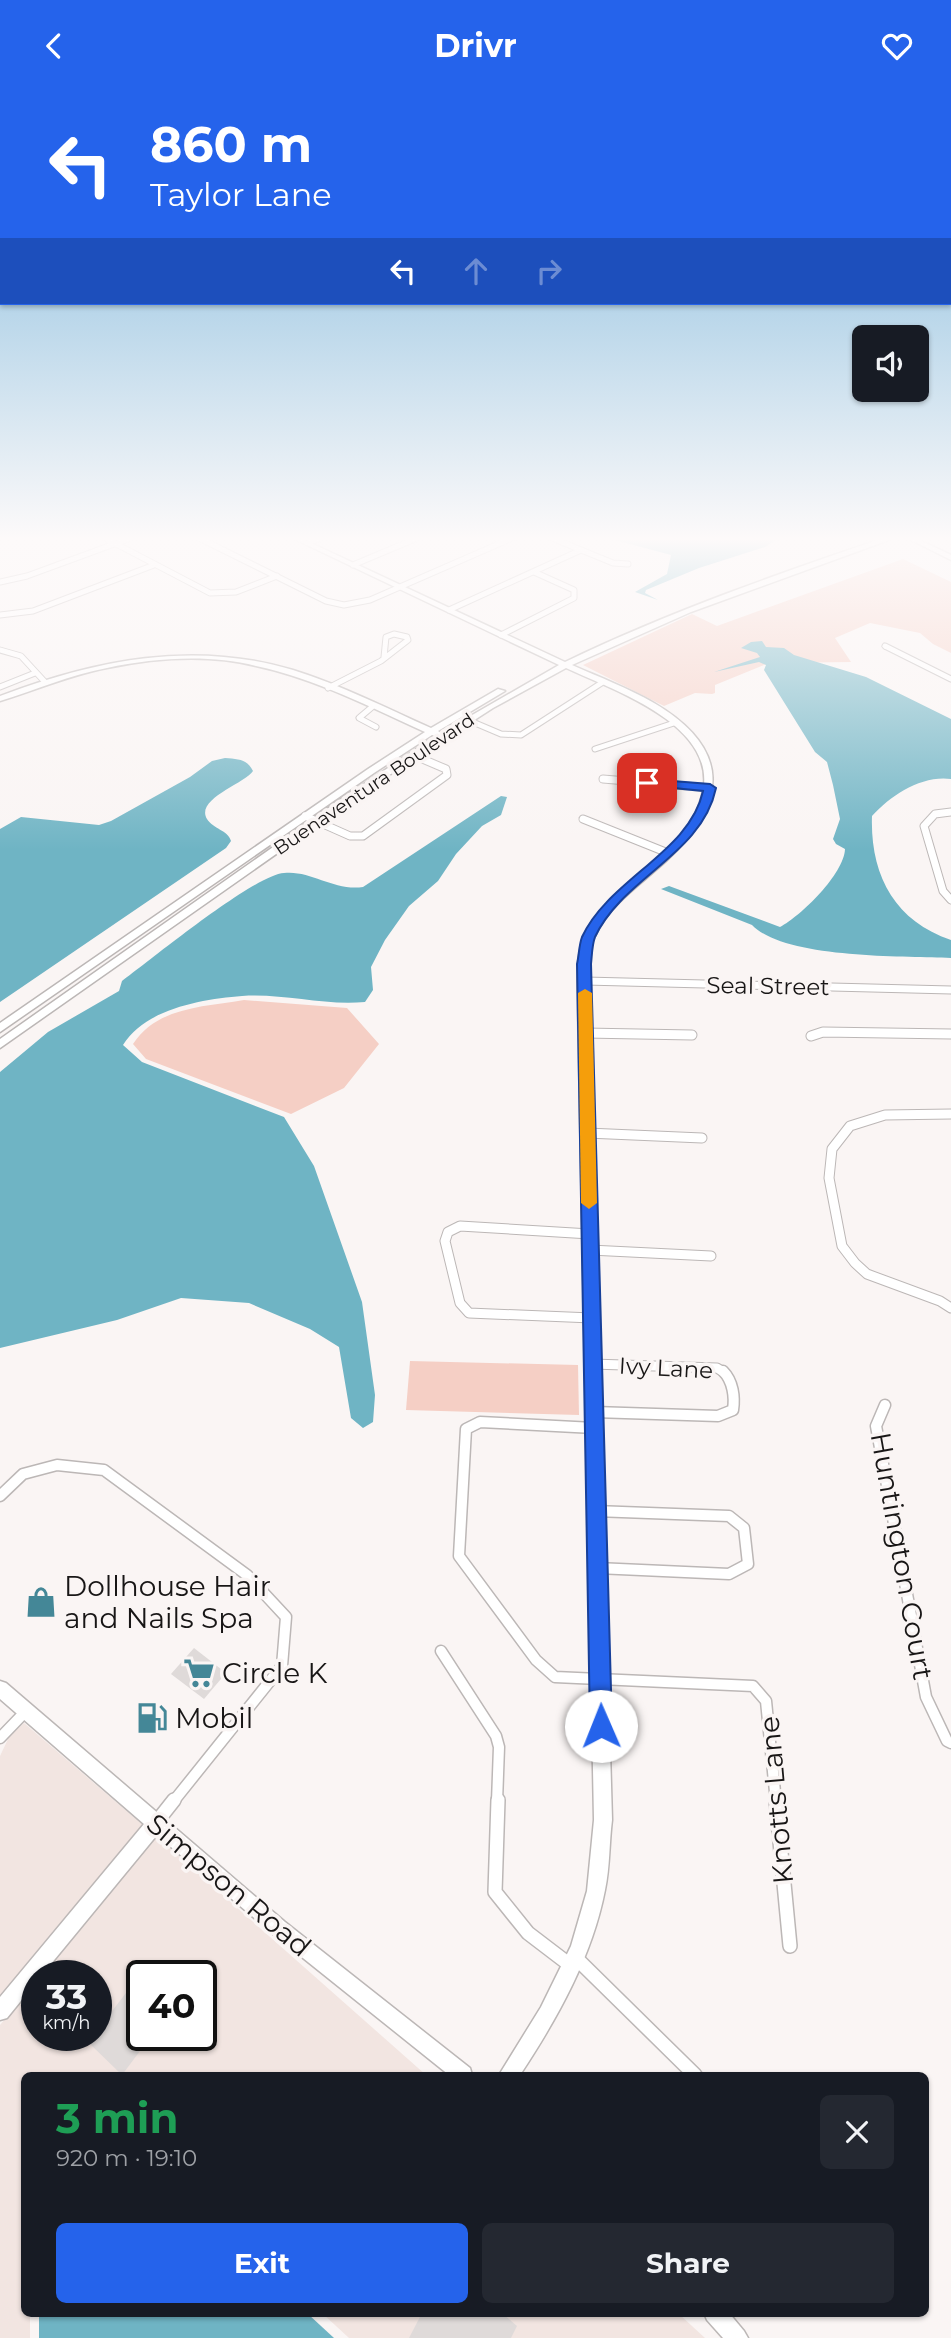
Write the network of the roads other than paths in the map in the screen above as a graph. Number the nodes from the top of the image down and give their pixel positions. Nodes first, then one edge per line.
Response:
1 (386, 641) edge
2 (407, 641) edge
3 (514, 641) edge
4 (602, 641) edge
5 (614, 641) edge
6 (886, 646) dead end
7 (0, 650) edge
8 (384, 657) junction
9 (561, 663) junction
10 (36, 673) junction
11 (951, 679) edge
12 (44, 681) junction
13 (604, 682) junction
14 (0, 687) edge
15 (328, 688) junction
16 (0, 699) edge
17 (372, 707) junction
18 (468, 720) junction
19 (677, 722) junction
20 (376, 727) dead end
21 (435, 734) junction
22 (595, 749) dead end
23 (413, 755) junction
24 (603, 779) dead end
25 (710, 788) junction
26 (951, 812) edge
27 (305, 816) junction
28 (583, 819) dead end
29 (316, 821) junction
30 (292, 825) junction
31 (304, 829) junction
32 (668, 853) junction
33 (951, 900) edge
34 (585, 981) junction
35 (951, 990) edge
36 (0, 1028) edge
37 (585, 1033) junction
38 (951, 1034) edge
39 (692, 1035) dead end
40 (811, 1036) dead end
41 (0, 1044) edge
42 (951, 1114) edge
43 (587, 1133) junction
44 (702, 1138) dead end
45 (590, 1234) junction
46 (590, 1250) junction
47 (711, 1256) dead end
48 (951, 1308) edge
49 (592, 1318) junction
50 (593, 1364) junction
51 (885, 1405) dead end
52 (594, 1420) junction
53 (0, 1496) edge
54 (595, 1511) junction
55 (597, 1568) junction
56 (441, 1651) dead end
57 (600, 1679) junction
58 (0, 1689) edge
59 (26, 1711) junction
60 (0, 1738) edge
61 (951, 1743) edge
62 (155, 1824) junction
63 (790, 1946) dead end
64 (577, 1959) junction
65 (0, 2011) edge
66 (459, 2072) edge
67 (511, 2072) edge
68 (692, 2072) edge
69 (718, 2317) edge
70 (737, 2338) edge

1 - 8 street
2 - 8 street
3 - 9 street
4 - 9 main road, Buenaventura Boulevard
5 - 9 main road, Buenaventura Boulevard
6 - 11 street
7 - 10 street
8 - 15 street
9 - 13 street
9 - 18 main road, Buenaventura Boulevard
9 - 21 main road, Buenaventura Boulevard
10 - 12 street
10 - 14 street
12 - 15 street
12 - 16 street
13 - 18 street
13 - 19 street
15 - 17 street
17 - 20 street
17 - 21 street
18 - 21 main road, Buenaventura Boulevard
19 - 22 street
19 - 25 street
21 - 23 main road, Buenaventura Boulevard
21 - 27 main road, Buenaventura Boulevard
23 - 29 main road, Buenaventura Boulevard
23 - 29 street
24 - 25 street
25 - 32 street
26 - 33 street
27 - 29 street
27 - 30 main road, Buenaventura Boulevard
28 - 32 street
29 - 31 main road, Buenaventura Boulevard
30 - 31 street
30 - 36 main road, Buenaventura Boulevard
31 - 41 main road, Buenaventura Boulevard
32 - 34 street
34 - 35 street, Seal Street
34 - 37 street
37 - 39 street
37 - 43 street
38 - 40 street
42 - 48 street
43 - 44 street
43 - 45 street
45 - 46 street
45 - 49 street
46 - 47 street
46 - 49 street
49 - 50 street
50 - 52 street
50 - 52 street, Ivy Lane
51 - 61 street, Huntington Court
52 - 54 street
52 - 57 street, Knotts Lane
53 - 62 street
54 - 55 street
54 - 55 street
55 - 57 street
56 - 64 street
57 - 63 street, Knotts Lane
57 - 64 street
58 - 59 street, Simpson Road
59 - 60 street
59 - 62 street, Simpson Road
62 - 65 street
62 - 66 main road, Simpson Road
64 - 67 street
64 - 68 street
69 - 70 street

